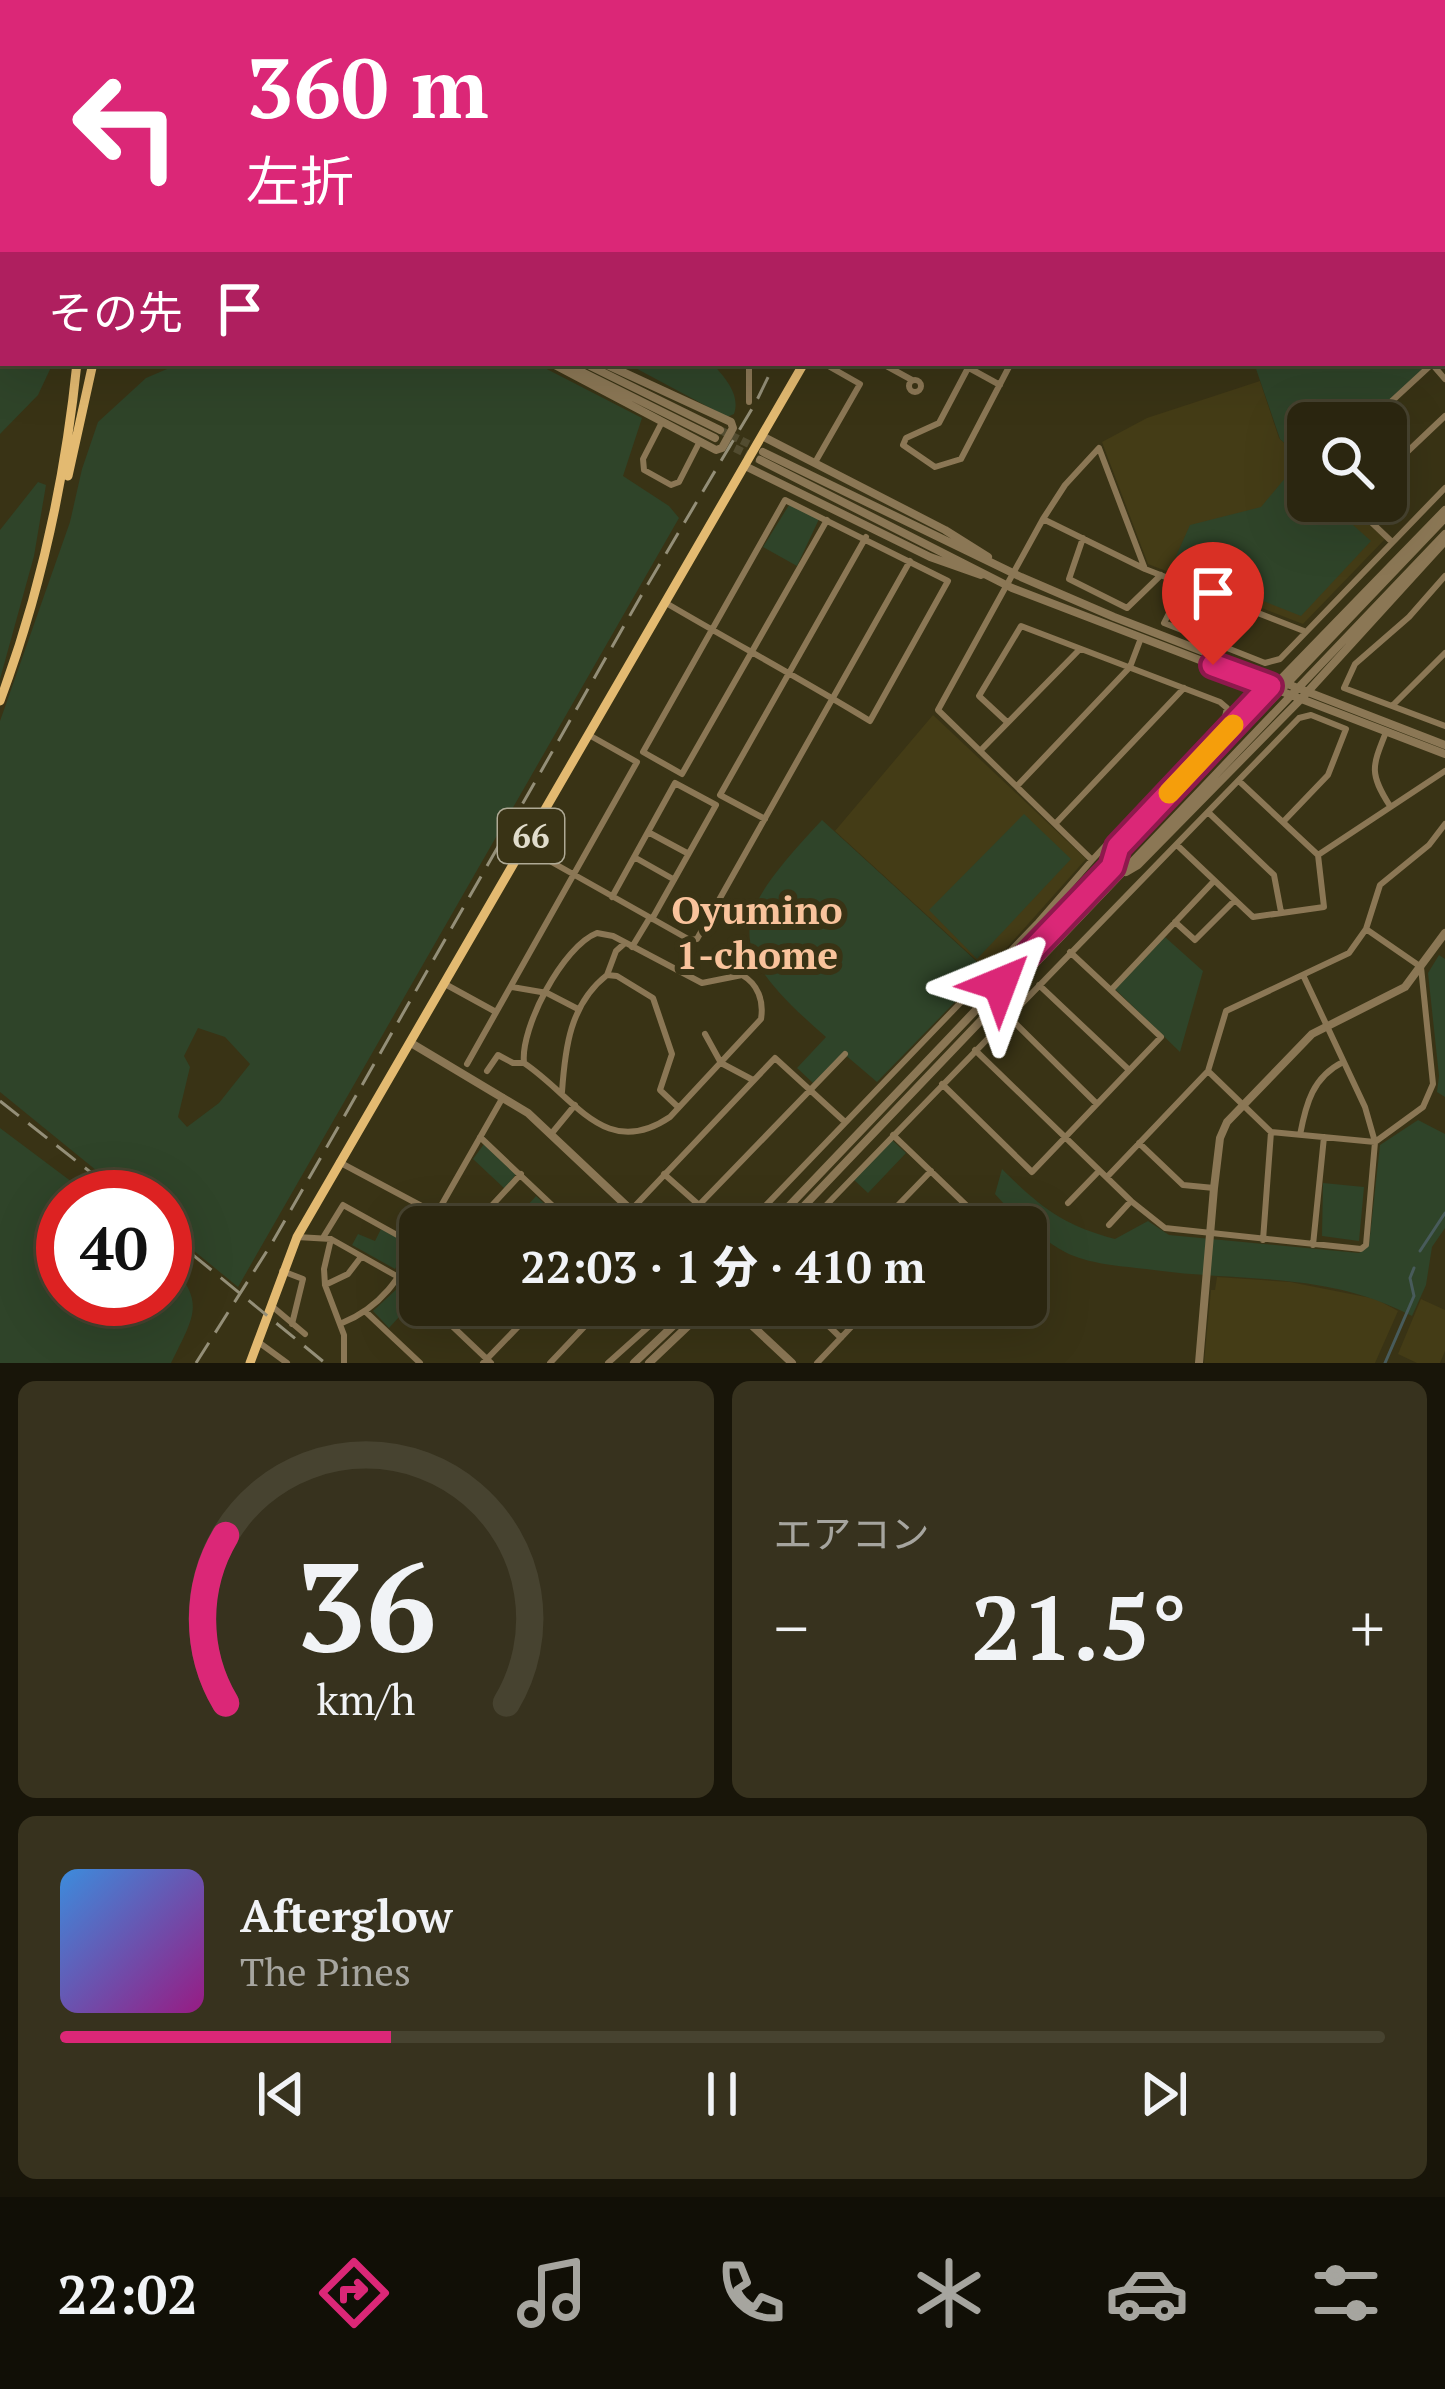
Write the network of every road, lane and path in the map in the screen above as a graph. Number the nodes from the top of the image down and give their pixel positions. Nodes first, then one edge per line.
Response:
1 (77, 366) edge
2 (92, 366) edge
3 (557, 366) edge
4 (571, 366) edge
5 (590, 366) edge
6 (609, 366) edge
7 (748, 366) edge
8 (802, 366) edge
9 (828, 366) edge
10 (886, 366) edge
11 (964, 366) edge
12 (966, 366) edge
13 (1010, 366) edge
14 (1430, 366) edge
15 (912, 380) dead end
16 (1000, 385) junction
17 (749, 402) dead end
18 (1391, 402) edge
19 (1445, 416) edge
20 (662, 422) junction
21 (762, 436) junction
22 (700, 442) junction
23 (1407, 452) edge
24 (818, 459) dead end
25 (745, 466) junction
26 (1445, 488) edge
27 (1445, 514) edge
28 (1043, 519) junction
29 (827, 520) junction
30 (1372, 522) edge
31 (53, 527) junction
32 (866, 537) junction
33 (1445, 537) edge
34 (1083, 538) junction
35 (1391, 542) junction
36 (910, 561) junction
37 (998, 566) junction
38 (1145, 569) junction
39 (1161, 575) junction
40 (988, 576) junction
41 (1445, 576) edge
42 (1184, 584) junction
43 (666, 604) junction
44 (712, 630) junction
45 (1306, 631) junction
46 (1141, 638) junction
47 (1080, 649) junction
48 (751, 653) junction
49 (1445, 653) edge
50 (1130, 667) junction
51 (790, 674) junction
52 (1273, 683) junction
53 (1184, 688) junction
54 (1305, 695) junction
55 (835, 699) junction
56 (0, 701) edge
57 (1393, 705) junction
58 (1007, 722) junction
59 (1445, 726) edge
60 (1386, 732) junction
61 (589, 735) junction
62 (1445, 749) edge
63 (980, 752) junction
64 (1445, 771) edge
65 (1239, 781) junction
66 (1016, 787) junction
67 (1391, 806) junction
68 (1208, 813) junction
69 (765, 819) junction
70 (1283, 822) junction
71 (1056, 823) junction
72 (1445, 824) edge
73 (648, 832) junction
74 (1177, 845) junction
75 (525, 847) junction
76 (688, 854) junction
77 (1318, 855) junction
78 (634, 856) junction
79 (1092, 860) junction
80 (1112, 867) junction
81 (573, 874) junction
82 (1120, 874) junction
83 (674, 879) junction
84 (1214, 880) junction
85 (612, 897) junction
86 (1235, 900) junction
87 (1281, 912) junction
88 (651, 918) junction
89 (1175, 922) junction
90 (1366, 929) junction
91 (1445, 933) edge
92 (629, 945) junction
93 (1070, 952) junction
94 (1421, 967) junction
95 (1303, 975) junction
96 (607, 976) junction
97 (445, 984) junction
98 (1039, 985) junction
99 (512, 986) junction
100 (1111, 990) junction
101 (547, 993) junction
102 (576, 1008) junction
103 (496, 1012) junction
104 (1008, 1016) junction
105 (1327, 1026) junction
106 (705, 1034) dead end
107 (411, 1043) junction
108 (975, 1050) junction
109 (844, 1054) dead end
110 (1343, 1062) junction
111 (524, 1063) junction
112 (722, 1063) junction
113 (467, 1064) dead end
114 (1129, 1070) junction
115 (488, 1071) dead end
116 (1208, 1071) junction
117 (753, 1080) junction
118 (942, 1084) junction
119 (811, 1090) junction
120 (562, 1092) junction
121 (503, 1097) junction
122 (1097, 1103) junction
123 (1243, 1104) junction
124 (575, 1105) junction
125 (678, 1107) junction
126 (845, 1122) junction
127 (1271, 1132) junction
128 (552, 1133) junction
129 (893, 1135) junction
130 (1300, 1135) junction
131 (480, 1137) junction
132 (1324, 1137) junction
133 (1066, 1138) junction
134 (1375, 1142) junction
135 (1139, 1143) junction
136 (339, 1162) junction
137 (931, 1171) junction
138 (521, 1174) junction
139 (664, 1174) junction
140 (1104, 1174) junction
141 (1214, 1188) junction
142 (1131, 1201) junction
143 (1068, 1203) dead end
144 (699, 1204) joint
145 (420, 1206) edge
146 (442, 1206) edge
147 (491, 1206) edge
148 (554, 1206) edge
149 (628, 1206) edge
150 (636, 1206) edge
151 (765, 1206) edge
152 (789, 1206) edge
153 (804, 1206) edge
154 (825, 1206) edge
155 (898, 1206) edge
156 (967, 1206) edge
157 (1109, 1225) dead end
158 (399, 1234) edge
159 (1210, 1235) junction
160 (297, 1238) junction
161 (327, 1238) junction
162 (1263, 1240) junction
163 (1313, 1245) junction
164 (362, 1257) junction
165 (282, 1271) junction
166 (399, 1277) edge
167 (399, 1279) edge
168 (325, 1286) junction
169 (368, 1313) junction
170 (267, 1314) junction
171 (292, 1324) junction
172 (340, 1324) junction
173 (452, 1326) edge
174 (520, 1326) edge
175 (586, 1326) edge
176 (649, 1326) edge
177 (673, 1326) edge
178 (688, 1326) edge
179 (752, 1326) edge
180 (829, 1326) edge
181 (852, 1326) edge
182 (305, 1334) dead end
183 (841, 1337) junction
184 (257, 1341) junction
185 (554, 1361) edge
186 (487, 1362) edge
187 (1199, 1362) edge
188 (250, 1363) edge
189 (287, 1363) edge
190 (344, 1363) edge
191 (420, 1363) edge
192 (608, 1363) edge
193 (634, 1363) edge
194 (649, 1363) edge
195 (792, 1363) edge
196 (817, 1363) edge

1 - 31 main road
2 - 31 main road
3 - 20 street
4 - 5 street
6 - 22 street
7 - 17 street
8 - 21 main road, 66
9 - 24 street
10 - 15 street
11 - 16 street
12 - 16 street
13 - 16 street
14 - 18 street
19 - 23 street
20 - 22 street
20 - 22 street
21 - 25 main road, 66
21 - 37 street
25 - 40 street
25 - 43 main road, 66
26 - 35 street
27 - 52 street
27 - 80 street
28 - 34 street
28 - 38 street
28 - 63 street
29 - 32 street
29 - 44 street
29 - 48 street
30 - 35 street
31 - 56 main road
32 - 36 street
32 - 51 street
33 - 54 street
33 - 82 street
34 - 38 street
34 - 39 street
35 - 45 street
36 - 55 street
36 - 55 street
37 - 40 street
37 - 52 street
38 - 39 street
39 - 42 street
40 - 46 street
41 - 57 street
42 - 45 street
42 - 45 street
43 - 44 street
43 - 61 main road, 66
44 - 48 street
44 - 48 street
46 - 50 street
46 - 52 street
47 - 50 street
47 - 58 street
47 - 58 street
48 - 51 street
49 - 57 street
50 - 53 street
50 - 66 street
51 - 55 street
51 - 69 street
52 - 54 street
52 - 80 street
53 - 71 street
53 - 79 street
54 - 60 street
54 - 62 street
54 - 82 street
55 - 69 street
57 - 59 street
58 - 63 street
60 - 62 street
60 - 67 street
61 - 75 main road, 66
61 - 81 street
63 - 66 street
64 - 67 street
65 - 68 street
65 - 70 street
65 - 70 street
66 - 71 street
67 - 77 street
68 - 74 street
68 - 87 street
69 - 88 street
70 - 77 street
71 - 79 street
72 - 90 street
73 - 76 street
73 - 76 street
73 - 78 street
74 - 84 street
74 - 93 street
75 - 81 street
75 - 97 main road, 66
76 - 83 street
77 - 87 street
78 - 83 street
78 - 85 street
79 - 126 street
80 - 152 street
81 - 85 street
81 - 99 street
82 - 153 street
83 - 88 street
84 - 86 street
84 - 89 street
85 - 88 street
86 - 87 street
86 - 89 street
88 - 92 street
89 - 100 street
90 - 94 street
90 - 95 street
91 - 94 street
92 - 96 street
92 - 101 street
92 - 112 street
93 - 98 street
93 - 100 street
94 - 105 street
94 - 134 street
95 - 105 street
95 - 116 street
96 - 102 street
96 - 125 street
97 - 103 street
97 - 107 main road, 66
98 - 104 street
98 - 114 street
99 - 101 street
99 - 103 street
100 - 114 street
101 - 102 street
101 - 111 street
102 - 120 street
103 - 113 street
104 - 108 street
104 - 122 street
105 - 110 street
105 - 123 street
106 - 112 street
107 - 121 street
107 - 136 main road, 66
108 - 118 street
108 - 133 street
109 - 119 street
110 - 130 street
110 - 134 street
111 - 115 street
111 - 120 street
112 - 117 street
112 - 125 street
114 - 122 street
116 - 123 street
116 - 135 street
117 - 119 street
117 - 139 street
118 - 129 street
118 - 133 street
119 - 126 street
119 - 144 street
120 - 124 street
121 - 128 street
121 - 131 street
122 - 133 street
123 - 127 street
123 - 141 street
124 - 125 street
124 - 128 street
126 - 151 street
127 - 130 street
127 - 162 street
128 - 149 street
129 - 137 street
129 - 154 street
130 - 132 street
131 - 138 street
131 - 146 street
132 - 134 street
132 - 163 street
133 - 140 street
134 - 163 street
135 - 140 street
135 - 141 street
136 - 145 street
136 - 160 main road, 66
137 - 155 street
137 - 156 street
138 - 147 street
138 - 148 street
139 - 144 street
139 - 150 street
140 - 142 street
140 - 143 street
141 - 159 street
142 - 157 street
142 - 159 street
158 - 161 street
159 - 162 street
159 - 187 street
160 - 161 street
160 - 165 main road, 66
161 - 164 street
161 - 168 street
162 - 163 street
164 - 166 street
164 - 168 street
165 - 170 main road, 66
165 - 171 street
167 - 169 street
168 - 172 street
169 - 172 street
169 - 191 street
170 - 171 street
170 - 184 main road, 66
171 - 182 street
172 - 190 street
173 - 186 street
174 - 186 street
175 - 185 street
176 - 192 street
177 - 193 street
178 - 194 street
179 - 195 street
180 - 183 street
181 - 183 street
183 - 196 street
184 - 188 main road, 66
184 - 189 street

